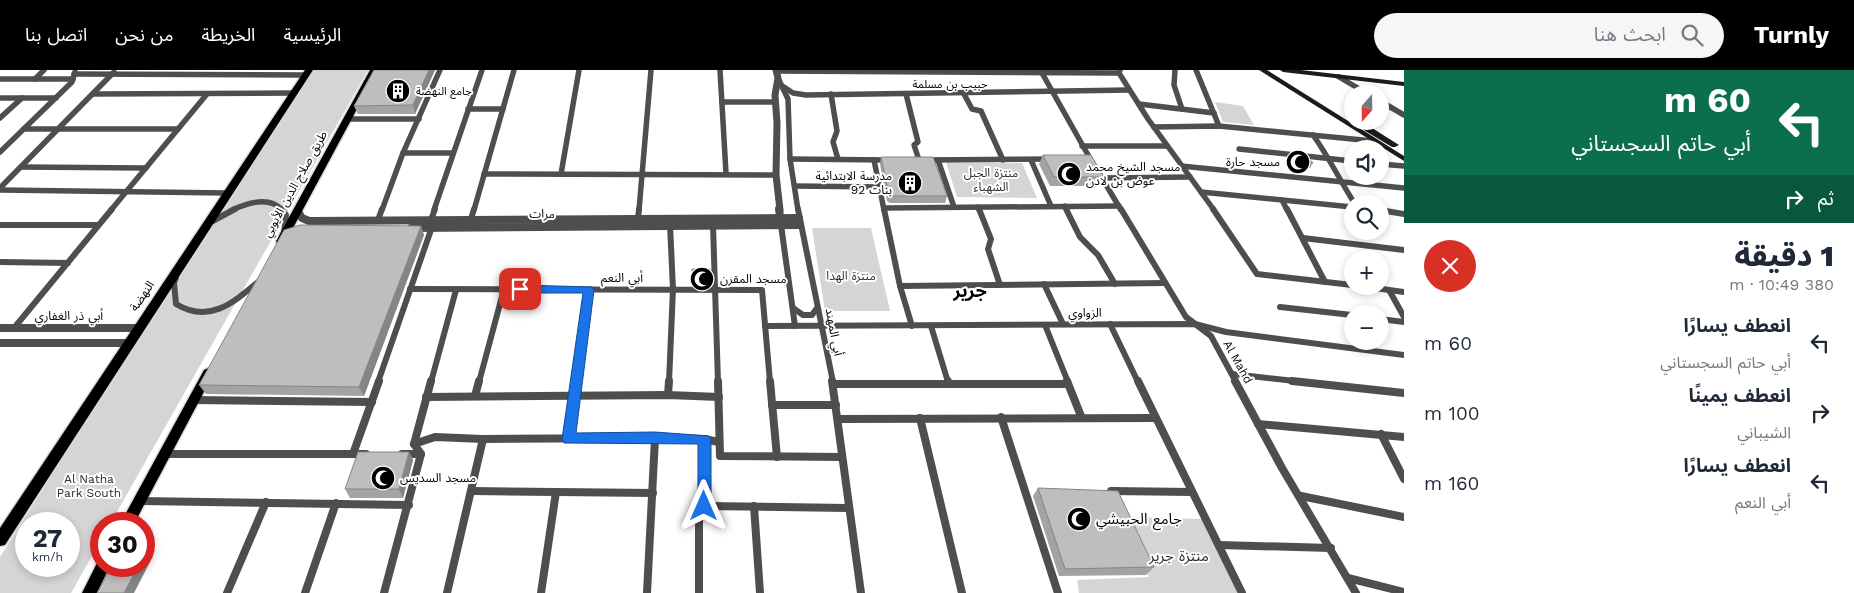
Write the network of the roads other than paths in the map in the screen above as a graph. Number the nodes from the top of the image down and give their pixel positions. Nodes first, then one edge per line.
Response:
1 (44, 70) edge
2 (374, 70) edge
3 (440, 70) edge
4 (482, 70) edge
5 (514, 70) edge
6 (579, 70) edge
7 (651, 70) edge
8 (720, 70) edge
9 (1175, 70) edge
10 (1196, 70) edge
11 (1324, 70) edge
12 (1271, 71) edge
13 (114, 72) edge
14 (162, 72) edge
15 (207, 72) edge
16 (1120, 72) edge
17 (307, 73) edge
18 (776, 73) edge
19 (1042, 73) junction
20 (1307, 73) junction
21 (75, 74) edge
22 (1339, 77) junction
23 (0, 79) edge
24 (35, 79) junction
25 (1404, 79) edge
26 (1404, 84) edge
27 (1353, 85) edge
28 (1298, 86) junction
29 (1129, 90) junction
30 (1054, 93) junction
31 (94, 94) junction
32 (207, 94) junction
33 (293, 94) junction
34 (831, 94) junction
35 (906, 94) junction
36 (964, 94) junction
37 (0, 98) edge
38 (22, 98) junction
39 (56, 98) junction
40 (722, 102) junction
41 (775, 102) junction
42 (1139, 104) junction
43 (1389, 106) edge
44 (468, 109) junction
45 (503, 109) junction
46 (1182, 109) junction
47 (1214, 113) junction
48 (1344, 114) edge
49 (1404, 115) edge
50 (0, 118) edge
51 (348, 118) junction
52 (419, 119) junction
53 (1220, 126) junction
54 (1154, 127) junction
55 (24, 129) junction
56 (58, 129) junction
57 (178, 129) junction
58 (1370, 130) edge
59 (1313, 135) junction
60 (1363, 140) edge
61 (1372, 140) edge
62 (1082, 146) junction
63 (1166, 146) junction
64 (1239, 149) dead end
65 (1389, 150) edge
66 (1404, 151) edge
67 (0, 152) edge
68 (453, 153) junction
69 (403, 154) junction
70 (790, 159) junction
71 (838, 159) junction
72 (1080, 159) edge
73 (1090, 159) junction
74 (1330, 159) junction
75 (1404, 159) edge
76 (874, 160) junction
77 (892, 160) edge
78 (910, 160) edge
79 (919, 160) junction
80 (938, 160) junction
81 (1003, 160) junction
82 (1031, 160) junction
83 (1061, 160) edge
84 (1344, 160) edge
85 (1389, 165) edge
86 (1181, 166) junction
87 (1404, 166) edge
88 (21, 167) junction
89 (146, 168) junction
90 (726, 173) junction
91 (484, 174) junction
92 (561, 174) junction
93 (643, 174) junction
94 (776, 175) junction
95 (1190, 177) junction
96 (1103, 178) junction
97 (1340, 181) junction
98 (795, 186) junction
99 (880, 187) junction
100 (1404, 188) edge
101 (0, 189) edge
102 (126, 192) junction
103 (1201, 192) junction
104 (227, 193) junction
105 (1349, 195) edge
106 (1282, 200) junction
107 (954, 206) junction
108 (978, 206) junction
109 (1051, 206) junction
110 (1065, 206) junction
111 (1119, 206) junction
112 (1344, 206) edge
113 (885, 208) junction
114 (298, 212) junction
115 (1389, 212) edge
116 (1404, 214) edge
117 (638, 218) junction
118 (471, 219) junction
119 (378, 220) junction
120 (756, 222) junction
121 (780, 222) junction
122 (800, 222) junction
123 (325, 224) junction
124 (432, 224) junction
125 (0, 225) edge
126 (670, 225) junction
127 (713, 225) junction
128 (98, 226) junction
129 (205, 226) junction
130 (284, 235) junction
131 (1303, 238) junction
132 (1404, 250) edge
133 (276, 251) edge
134 (0, 262) edge
135 (68, 263) junction
136 (178, 267) junction
137 (260, 278) joint
138 (1325, 282) junction
139 (1164, 283) junction
140 (1044, 284) junction
141 (1115, 284) junction
142 (1344, 284) edge
143 (1000, 285) junction
144 (900, 286) junction
145 (410, 289) junction
146 (504, 289) junction
147 (674, 289) junction
148 (715, 289) junction
149 (456, 290) junction
150 (588, 290) junction
151 (1389, 290) edge
152 (1389, 292) edge
153 (1404, 292) edge
154 (244, 307) edge
155 (1280, 307) dead end
156 (793, 308) junction
157 (817, 308) junction
158 (1344, 315) edge
159 (1389, 319) edge
160 (1402, 320) edge
161 (1045, 324) junction
162 (1063, 324) junction
163 (1110, 324) junction
164 (1195, 324) junction
165 (765, 326) junction
166 (795, 326) junction
167 (820, 326) junction
168 (912, 326) junction
169 (931, 326) junction
170 (0, 328) edge
171 (14, 328) junction
172 (118, 328) junction
173 (137, 328) junction
174 (1404, 330) edge
175 (0, 343) edge
176 (106, 343) junction
177 (127, 343) junction
178 (1404, 355) edge
179 (212, 366) edge
180 (1232, 374) junction
181 (833, 384) junction
182 (949, 384) junction
183 (1068, 384) junction
184 (1404, 393) edge
185 (668, 395) junction
186 (475, 396) junction
187 (574, 396) junction
188 (426, 397) junction
189 (719, 397) junction
190 (193, 400) junction
191 (372, 402) junction
192 (772, 405) junction
193 (836, 405) junction
194 (1081, 416) junction
195 (1002, 417) junction
196 (920, 418) junction
197 (1154, 418) junction
198 (838, 419) junction
199 (1258, 424) junction
200 (1381, 434) junction
201 (1404, 436) edge
202 (655, 438) junction
203 (483, 439) junction
204 (569, 439) junction
205 (704, 439) junction
206 (719, 442) junction
207 (414, 444) junction
208 (164, 454) junction
209 (353, 454) junction
210 (372, 454) edge
211 (392, 454) edge
212 (421, 454) junction
213 (777, 457) junction
214 (842, 457) junction
215 (1404, 479) edge
216 (1025, 490) junction
217 (1035, 490) dead end
218 (472, 491) junction
219 (1104, 491) edge
220 (556, 492) junction
221 (1192, 492) junction
222 (653, 493) junction
223 (1301, 496) junction
224 (140, 501) junction
225 (266, 502) junction
226 (336, 503) junction
227 (409, 504) junction
228 (704, 506) junction
229 (754, 506) junction
230 (848, 508) junction
231 (134, 512) edge
232 (1404, 517) edge
233 (0, 540) edge
234 (1219, 546) junction
235 (1331, 548) junction
236 (97, 577) edge
237 (1348, 578) junction
238 (1404, 592) edge
239 (89, 593) edge
240 (227, 593) edge
241 (305, 593) edge
242 (384, 593) edge
243 (447, 593) edge
244 (541, 593) edge
245 (647, 593) edge
246 (699, 593) edge
247 (760, 593) edge
248 (861, 593) edge
249 (962, 593) edge
250 (1058, 593) edge
251 (1242, 593) edge
252 (1356, 593) edge

1 - 24 street
2 - 51 main road, طريق صلاح الدين الأيوبي
3 - 52 street
4 - 44 street
5 - 45 street
6 - 92 street
7 - 93 street
8 - 40 street
9 - 46 street
10 - 47 street
11 - 25 main road
12 - 20 main road
12 - 28 main road
12 - 61 main road
13 - 14 street
13 - 21 street
13 - 31 street
14 - 15 street
15 - 17 street
16 - 19 street
16 - 29 street
17 - 33 main road, النهضة
18 - 19 street
18 - 34 street, حبيب بن مسلمة
18 - 41 street
18 - 70 street, أبي المهند
19 - 30 street, Al Mahd
20 - 22 main road
20 - 28 main road
21 - 24 street
21 - 39 street
22 - 26 main road
22 - 27 street
23 - 24 street
28 - 48 main road
29 - 30 street, حبيب بن مسلمة
29 - 42 street
30 - 36 street, حبيب بن مسلمة
30 - 62 street, Al Mahd
31 - 32 street
31 - 56 street
32 - 33 street
32 - 57 street
33 - 104 main road, النهضة
34 - 35 street, حبيب بن مسلمة
34 - 71 street
35 - 36 street, حبيب بن مسلمة
35 - 79 street
36 - 81 street
37 - 38 street
38 - 39 street
38 - 50 street
39 - 55 street
40 - 41 street
40 - 90 street
41 - 94 street
42 - 46 street
42 - 54 street
43 - 49 street
44 - 45 street
44 - 68 street
45 - 91 street
46 - 47 street
47 - 53 street
51 - 52 street
51 - 114 main road, طريق صلاح الدين الأيوبي
52 - 69 street
53 - 54 street
53 - 59 street
54 - 63 street
55 - 56 street
55 - 67 street
56 - 57 street
56 - 88 street
57 - 89 street
58 - 66 main road
59 - 60 street
59 - 74 street
62 - 63 street
62 - 73 street, Al Mahd
63 - 86 street
64 - 74 street
65 - 75 main road
68 - 69 street
68 - 124 street
69 - 119 street
70 - 71 street
70 - 98 street, أبي المهند
71 - 76 street
72 - 73 street
73 - 96 street, Al Mahd
74 - 84 street
74 - 97 street
76 - 77 street
76 - 99 street
78 - 79 street
79 - 80 street
80 - 81 street
80 - 107 street
81 - 82 street
82 - 83 street
82 - 109 street
85 - 87 street
86 - 95 street
86 - 97 street
88 - 89 street
88 - 101 street
89 - 102 street
90 - 93 street
90 - 94 street
91 - 92 street
91 - 118 street
92 - 93 street
93 - 117 street
94 - 121 street
95 - 96 street
95 - 103 street
96 - 111 street, Al Mahd
97 - 100 street
97 - 105 street
98 - 99 street
98 - 122 street, أبي المهند
99 - 113 street
101 - 102 street
102 - 104 street
102 - 128 street
103 - 106 street
103 - 138 street
104 - 129 main road, النهضة
106 - 112 street
106 - 131 street
107 - 108 street
107 - 113 street
108 - 109 street
108 - 143 street
109 - 110 street
110 - 111 street
110 - 141 street
111 - 139 street, Al Mahd
113 - 144 street
114 - 123 street, مرات
114 - 130 main road, طريق صلاح الدين الأيوبي
115 - 116 street
117 - 118 street, مرات
117 - 120 street, مرات
118 - 124 street, مرات
119 - 123 street, مرات
119 - 124 street, مرات
120 - 121 street, مرات
120 - 127 street, مرات
121 - 122 street, مرات
121 - 156 street
122 - 157 street, أبي المهند
123 - 124 street, مرات
123 - 130 street, مرات
124 - 126 street, مرات
124 - 145 street
125 - 128 street
126 - 127 street, مرات
126 - 147 street
127 - 148 street
128 - 135 street
129 - 130 street
129 - 136 main road, النهضة
130 - 133 main road, طريق صلاح الدين الأيوبي
131 - 132 street
131 - 138 street
134 - 135 street
135 - 171 street
136 - 137 street
136 - 173 main road, النهضة
137 - 154 main road
138 - 142 street
139 - 141 street
139 - 164 street, Al Mahd
140 - 141 street
140 - 143 street
140 - 162 street
143 - 144 street
144 - 168 street
145 - 149 street, أبي النعم
145 - 191 street
146 - 149 street, أبي النعم
146 - 150 street, أبي النعم
146 - 186 street
147 - 148 street, أبي النعم
147 - 150 street, أبي النعم
147 - 185 street
148 - 165 street, أبي النعم
148 - 189 street
149 - 188 street
150 - 187 street
151 - 153 street
152 - 160 street
155 - 158 street
156 - 157 street
156 - 166 street
157 - 167 street, أبي المهند
159 - 160 street
160 - 174 street
161 - 162 street, الزواوي
161 - 169 street, الزواوي
161 - 183 street
162 - 163 street, الزواوي
163 - 164 street, الزواوي
163 - 197 street
164 - 178 street, الزواوي
164 - 180 street, Al Mahd
165 - 166 street, الزواوي
165 - 192 street
166 - 167 street, الزواوي
167 - 168 street, الزواوي
167 - 181 street, أبي المهند
168 - 169 street, الزواوي
169 - 182 street
170 - 171 street, أبي ذر الغفاري
171 - 172 street, أبي ذر الغفاري
172 - 173 street, أبي ذر الغفاري
172 - 176 street
173 - 177 main road, النهضة
175 - 176 street
176 - 177 street
177 - 233 main road, النهضة
179 - 190 main road
180 - 184 street
180 - 199 street, Al Mahd
181 - 182 street
181 - 193 street, أبي المهند
182 - 183 street
183 - 194 street
185 - 187 street
185 - 189 street
186 - 187 street
186 - 188 street
187 - 204 street
188 - 207 street
189 - 206 street
190 - 191 street
190 - 208 main road
191 - 209 street
192 - 193 street
192 - 213 street
193 - 198 street, أبي المهند
194 - 195 street
194 - 197 street
195 - 196 street
195 - 216 street
196 - 198 street
196 - 249 street
197 - 221 street
198 - 214 street, أبي المهند
199 - 200 street
199 - 223 street, Al Mahd
200 - 201 street
200 - 215 street
202 - 204 street
202 - 205 street
202 - 222 street
203 - 204 street
203 - 207 street
203 - 218 street
205 - 206 street
205 - 228 street
206 - 213 street
207 - 212 street
208 - 209 street
208 - 224 main road
209 - 210 street
211 - 212 street
212 - 227 street
213 - 214 street
214 - 230 street, أبي المهند
216 - 217 street
216 - 250 street
218 - 220 street
218 - 243 street
219 - 221 street
220 - 222 street
220 - 244 street
221 - 234 street
222 - 245 street
223 - 232 street
223 - 235 street, Al Mahd
224 - 225 street
224 - 231 main road
225 - 226 street
225 - 240 street
226 - 227 street
226 - 241 street
227 - 242 street
228 - 229 street
228 - 246 street
229 - 230 street
229 - 247 street
230 - 248 street, أبي المهند
234 - 235 street
234 - 251 street
235 - 237 street, Al Mahd
236 - 239 main road
237 - 238 street
237 - 252 street, Al Mahd

